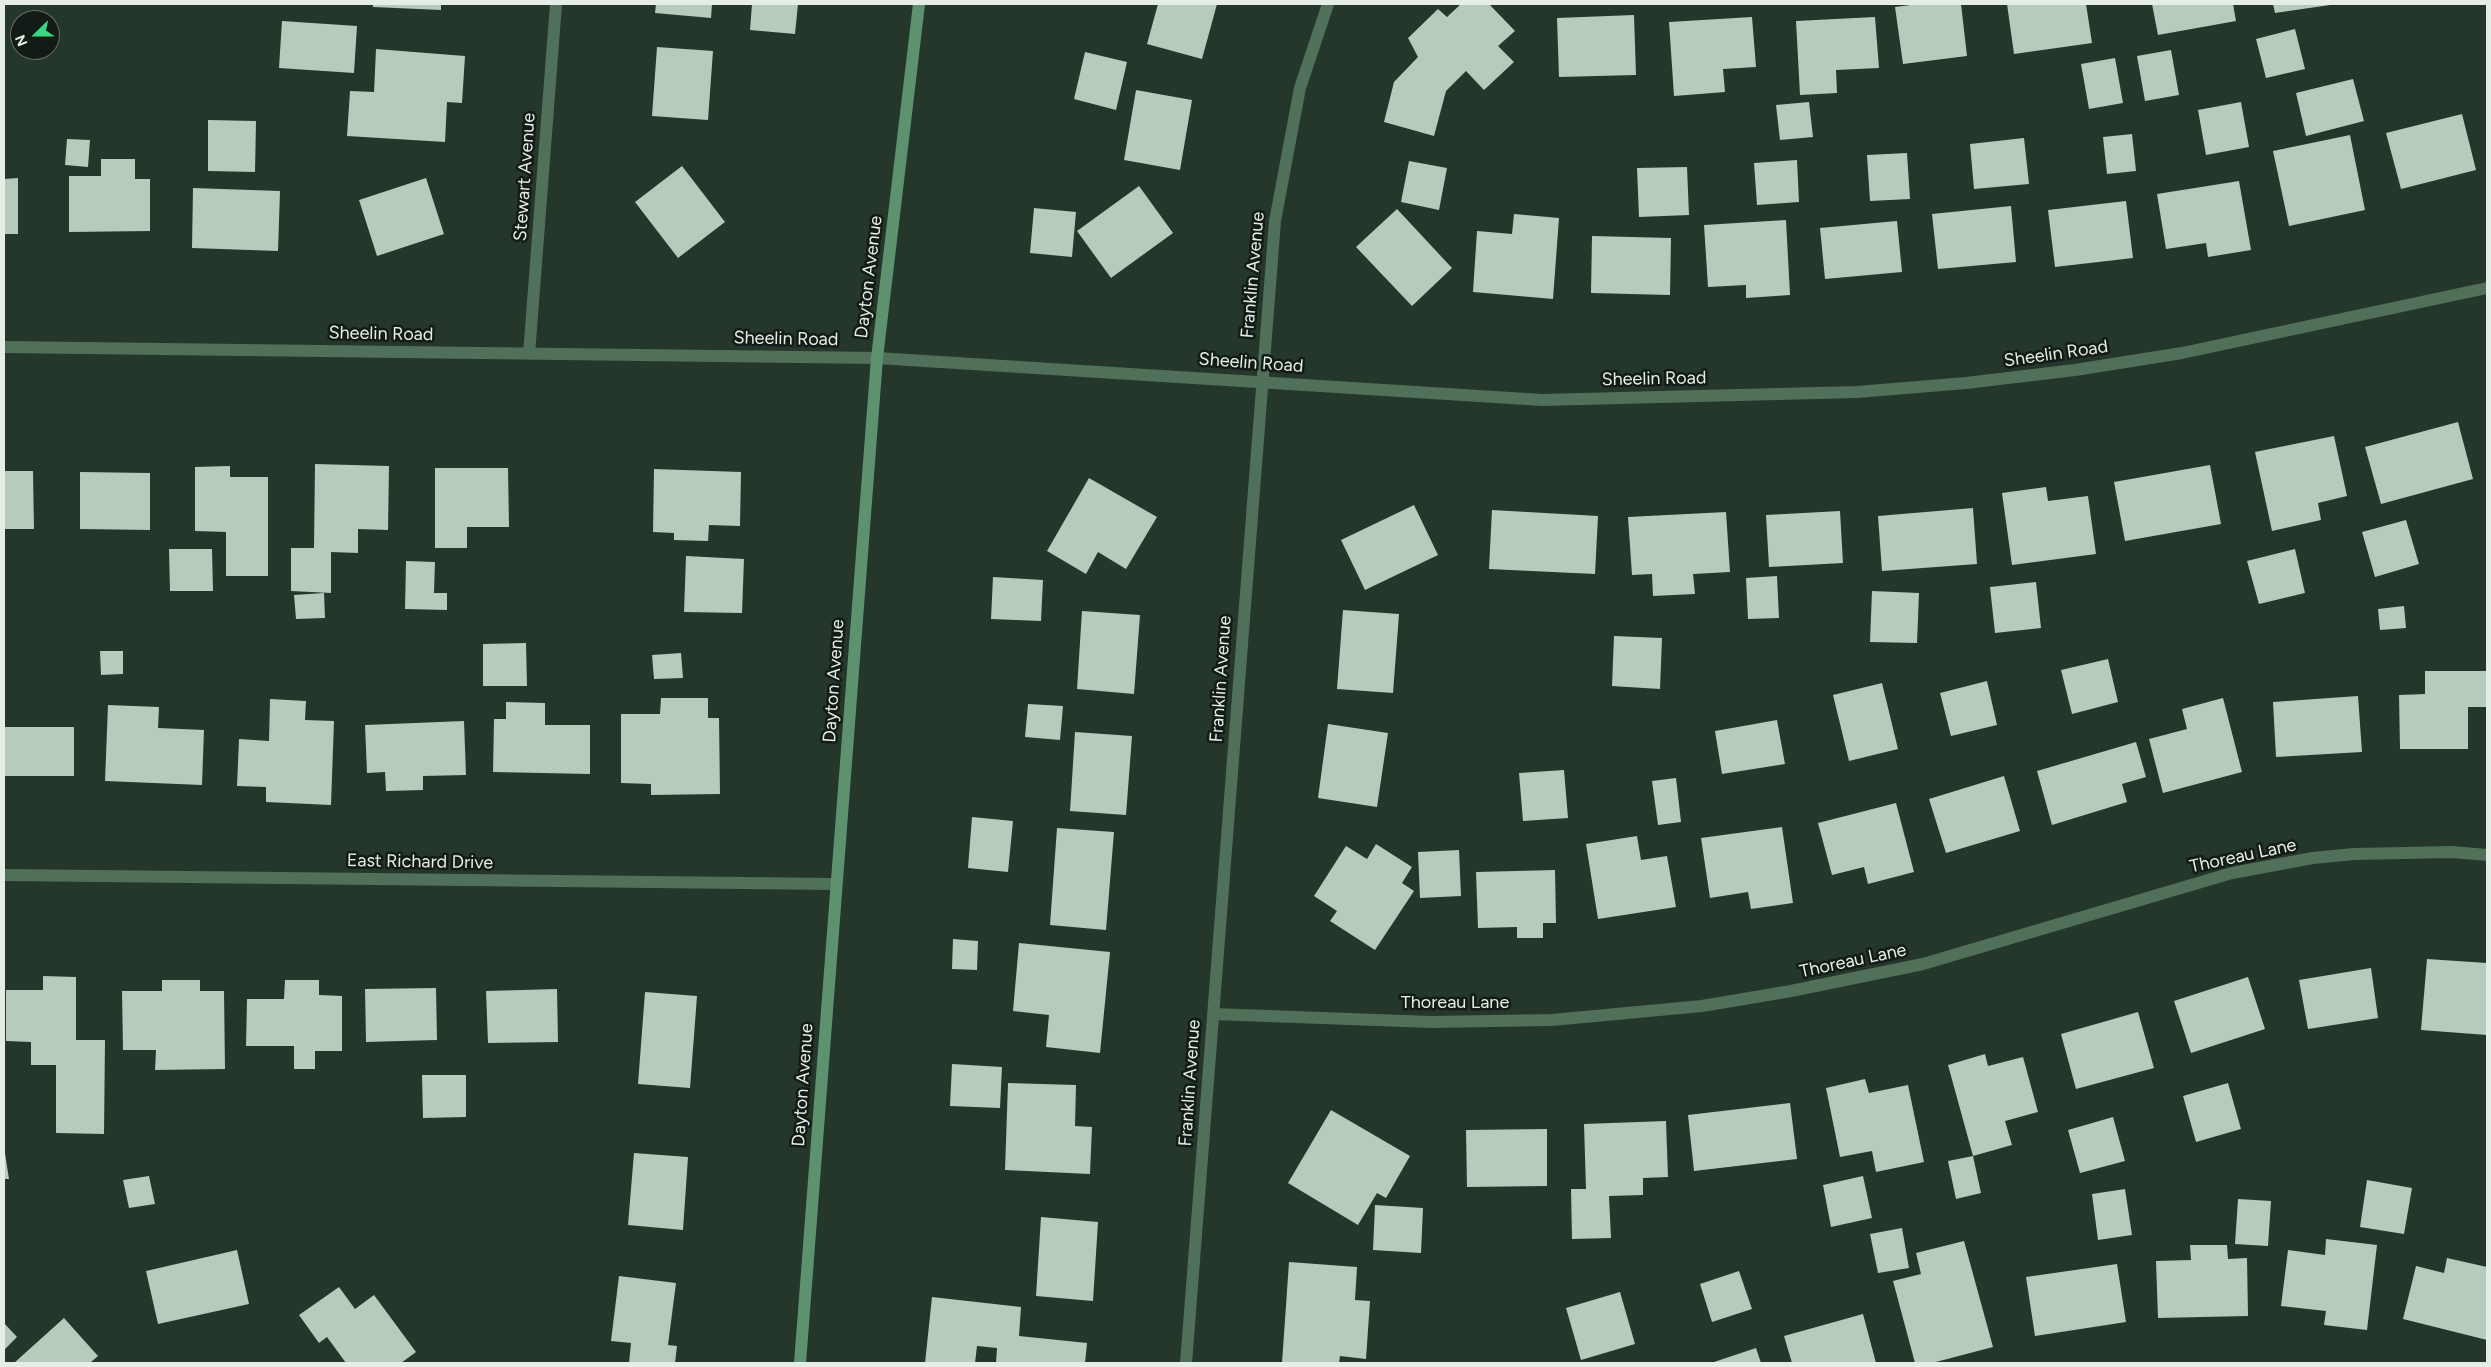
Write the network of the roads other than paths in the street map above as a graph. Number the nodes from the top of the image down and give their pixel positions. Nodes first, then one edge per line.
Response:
1 (556, 4) edge
2 (919, 4) edge
3 (1328, 4) edge
4 (2487, 288) edge
5 (4, 347) edge
6 (529, 354) junction
7 (877, 358) junction
8 (1261, 380) junction
9 (2487, 855) edge
10 (4, 875) edge
11 (836, 884) junction
12 (1213, 1014) junction
13 (800, 1363) edge
14 (1186, 1363) edge

1 - 6 street, Stewart Avenue
2 - 7 main road, Dayton Avenue
3 - 8 street, Franklin Avenue
4 - 8 street, Sheelin Road
5 - 6 street, Sheelin Road
6 - 7 street, Sheelin Road
7 - 8 street, Sheelin Road
7 - 11 main road, Dayton Avenue
8 - 12 street, Franklin Avenue
9 - 12 street, Thoreau Lane
10 - 11 street, East Richard Drive
11 - 13 main road, Dayton Avenue
12 - 14 street, Franklin Avenue

